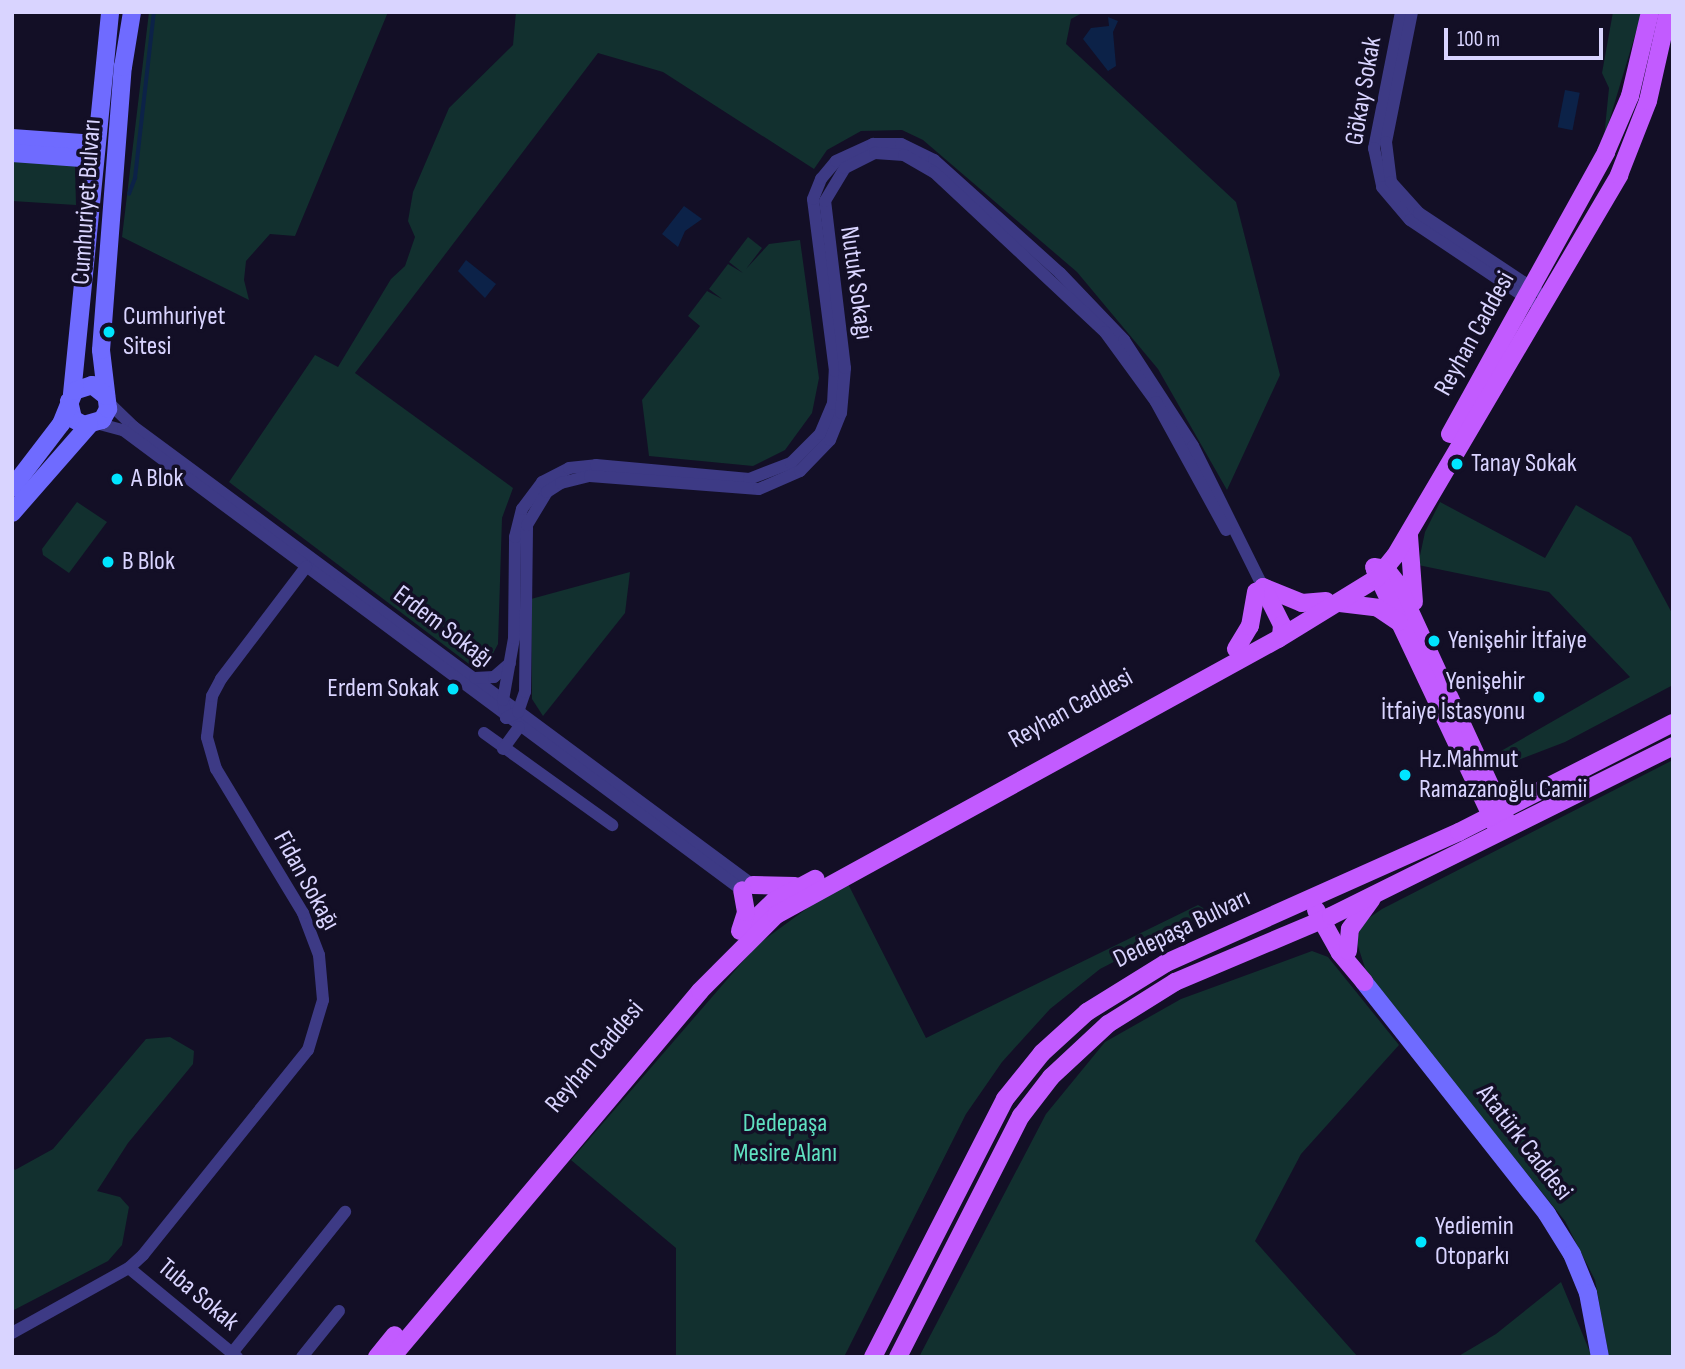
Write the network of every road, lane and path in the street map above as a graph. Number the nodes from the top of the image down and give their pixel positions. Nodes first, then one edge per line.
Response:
1 (110, 12) edge
2 (132, 12) edge
3 (1401, 12) edge
4 (1412, 12) edge
5 (1650, 12) edge
6 (1668, 12) edge
7 (1403, 31) junction
8 (12, 138) edge
9 (118, 150) junction
10 (95, 151) junction
11 (12, 153) edge
12 (1528, 291) junction
13 (1544, 302) junction
14 (70, 398) junction
15 (107, 399) junction
16 (93, 424) junction
17 (15, 498) edge
18 (1410, 531) junction
19 (306, 567) junction
20 (1379, 571) junction
21 (1259, 590) junction
22 (1333, 602) junction
23 (1399, 623) junction
24 (1420, 629) junction
25 (1279, 631) junction
26 (1236, 649) junction
27 (510, 663) junction
28 (473, 678) junction
29 (503, 700) junction
30 (512, 715) junction
31 (1673, 723) edge
32 (519, 727) junction
33 (484, 733) dead end
34 (1673, 746) edge
35 (503, 749) junction
36 (1483, 781) junction
37 (1550, 786) junction
38 (1497, 812) junction
39 (612, 825) dead end
40 (1504, 831) junction
41 (1459, 832) junction
42 (810, 882) junction
43 (747, 888) junction
44 (1378, 891) junction
45 (1315, 895) junction
46 (772, 908) junction
47 (1325, 918) junction
48 (738, 935) junction
49 (1287, 935) junction
50 (1344, 952) junction
51 (1364, 982) joint
52 (345, 1212) dead end
53 (129, 1268) junction
54 (339, 1311) dead end
55 (12, 1332) edge
56 (235, 1355) edge
57 (302, 1357) edge
58 (377, 1357) edge
59 (392, 1357) edge
60 (873, 1357) edge
61 (898, 1357) edge
62 (1600, 1357) edge

1 - 10 street, Cumhuriyet Bulvarı
2 - 9 street, Cumhuriyet Bulvarı
3 - 7 street, Gökay Sokak
4 - 7 street, Gökay Sokak
5 - 12 main road, Reyhan Caddesi
6 - 13 main road, Reyhan Caddesi
7 - 12 street, Gökay Sokak
8 - 10 street
9 - 10 street
9 - 15 street, Cumhuriyet Bulvarı
10 - 11 street
10 - 14 street, Cumhuriyet Bulvarı
12 - 13 street, Gökay Sokak
12 - 20 main road, Reyhan Caddesi
13 - 18 main road, Reyhan Caddesi
14 - 15 street
14 - 16 street
14 - 17 street, Cumhuriyet Bulvarı
15 - 16 street
15 - 28 street, Erdem Sokağı
16 - 17 street, Cumhuriyet Bulvarı
16 - 19 street, Erdem Sokağı
18 - 20 main road, Reyhan Caddesi
18 - 24 main road
19 - 30 street, Erdem Sokağı
19 - 53 street, Fidan Sokağı
20 - 22 main road
20 - 23 main road
20 - 24 main road
21 - 22 main road
21 - 25 main road
21 - 26 main road
21 - 27 street, Nutuk Sokağı
21 - 30 street, Nutuk Sokağı
22 - 23 main road
22 - 25 main road
23 - 36 main road
24 - 36 main road
25 - 26 main road, Reyhan Caddesi
25 - 46 main road
26 - 42 main road, Reyhan Caddesi
27 - 28 street
27 - 29 street, Nutuk Sokağı
28 - 29 street, Erdem Sokağı
29 - 30 street, Nutuk Sokağı
30 - 32 street, Erdem Sokağı
30 - 43 street, Erdem Sokağı
31 - 37 main road, Dedepaşa Bulvarı
32 - 35 street
32 - 43 street, Erdem Sokağı
33 - 35 street
34 - 40 main road, Dedepaşa Bulvarı
35 - 39 street
36 - 37 main road
36 - 38 main road
36 - 41 main road
37 - 38 main road, Dedepaşa Bulvarı
38 - 40 main road
38 - 41 main road, Dedepaşa Bulvarı
40 - 44 main road, Dedepaşa Bulvarı
41 - 45 main road, Dedepaşa Bulvarı
42 - 43 main road
42 - 46 main road, Reyhan Caddesi
43 - 46 main road
43 - 48 main road
44 - 47 main road, Dedepaşa Bulvarı
44 - 50 main road
45 - 47 main road
45 - 60 main road, Dedepaşa Bulvarı
46 - 48 main road, Reyhan Caddesi
46 - 59 main road, Reyhan Caddesi
47 - 49 main road, Dedepaşa Bulvarı
47 - 50 main road
48 - 58 main road, Reyhan Caddesi
49 - 50 main road
49 - 61 main road, Dedepaşa Bulvarı
50 - 51 main road
51 - 62 street, Atatürk Caddesi
52 - 56 street
53 - 55 street, Fidan Sokağı
53 - 56 street, Tuba Sokak
54 - 57 street

